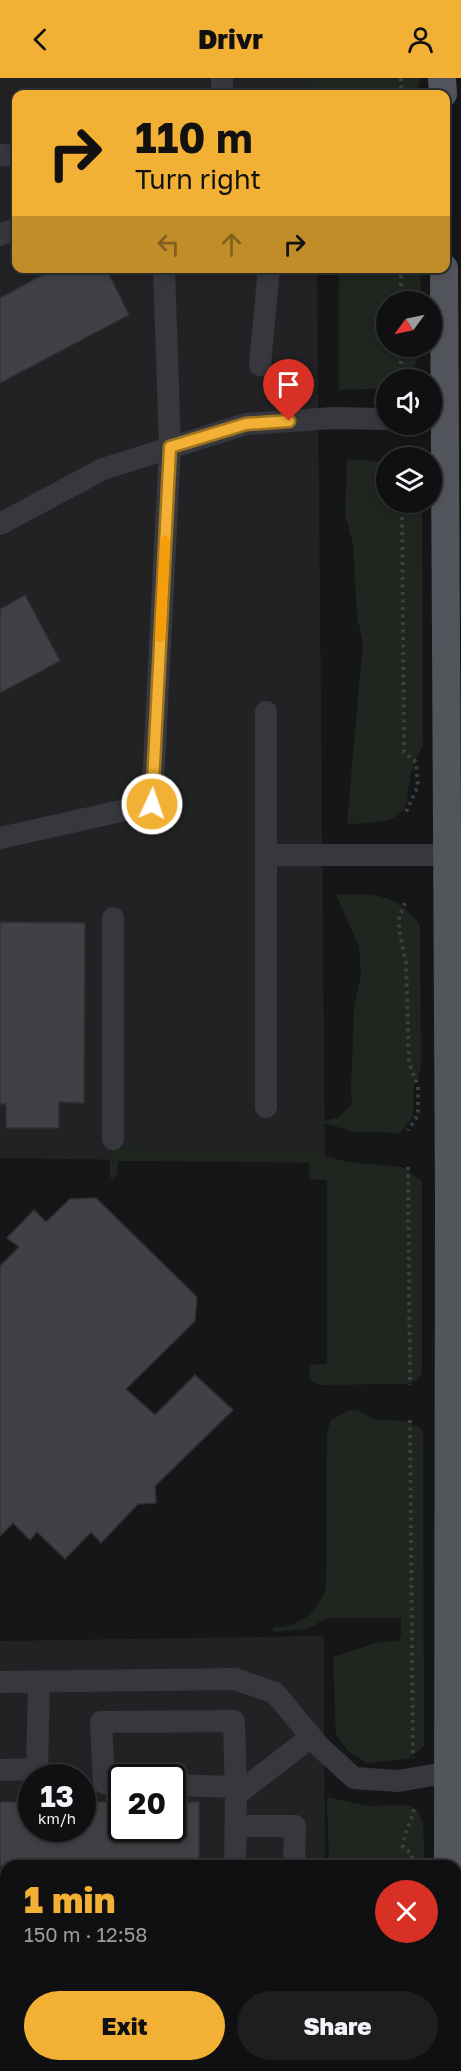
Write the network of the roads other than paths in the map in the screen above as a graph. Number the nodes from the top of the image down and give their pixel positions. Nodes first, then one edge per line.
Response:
1 (164, 273) edge
2 (269, 273) edge
3 (445, 273) edge
4 (452, 329) edge
5 (260, 365) dead end
6 (442, 393) edge
7 (376, 419) edge
8 (438, 435) edge
9 (170, 447) junction
10 (0, 524) edge
11 (266, 712) dead end
12 (0, 838) edge
13 (266, 855) junction
14 (447, 855) junction
15 (113, 918) dead end
16 (454, 1008) edge
17 (266, 1107) dead end
18 (113, 1139) dead end
19 (0, 1682) edge
20 (39, 1682) junction
21 (454, 1685) edge
22 (311, 1737) junction
23 (0, 1770) edge
24 (454, 1770) edge
25 (108, 1783) edge
26 (186, 1786) edge
27 (236, 1791) junction
28 (236, 1826) junction
29 (236, 1860) edge
30 (294, 1860) edge
31 (448, 1860) edge

1 - 9 lane
2 - 5 lane
3 - 4 main road
4 - 6 main road
7 - 9 lane
8 - 14 main road
9 - 10 lane
9 - 12 lane
11 - 13 lane
13 - 14 lane
13 - 17 lane
14 - 16 main road
15 - 18 lane
16 - 21 main road
19 - 20 lane
20 - 22 lane
20 - 23 lane
21 - 24 main road
22 - 24 lane
22 - 27 lane
24 - 31 main road
25 - 27 lane
26 - 27 lane
27 - 28 lane
28 - 29 lane
28 - 30 lane

